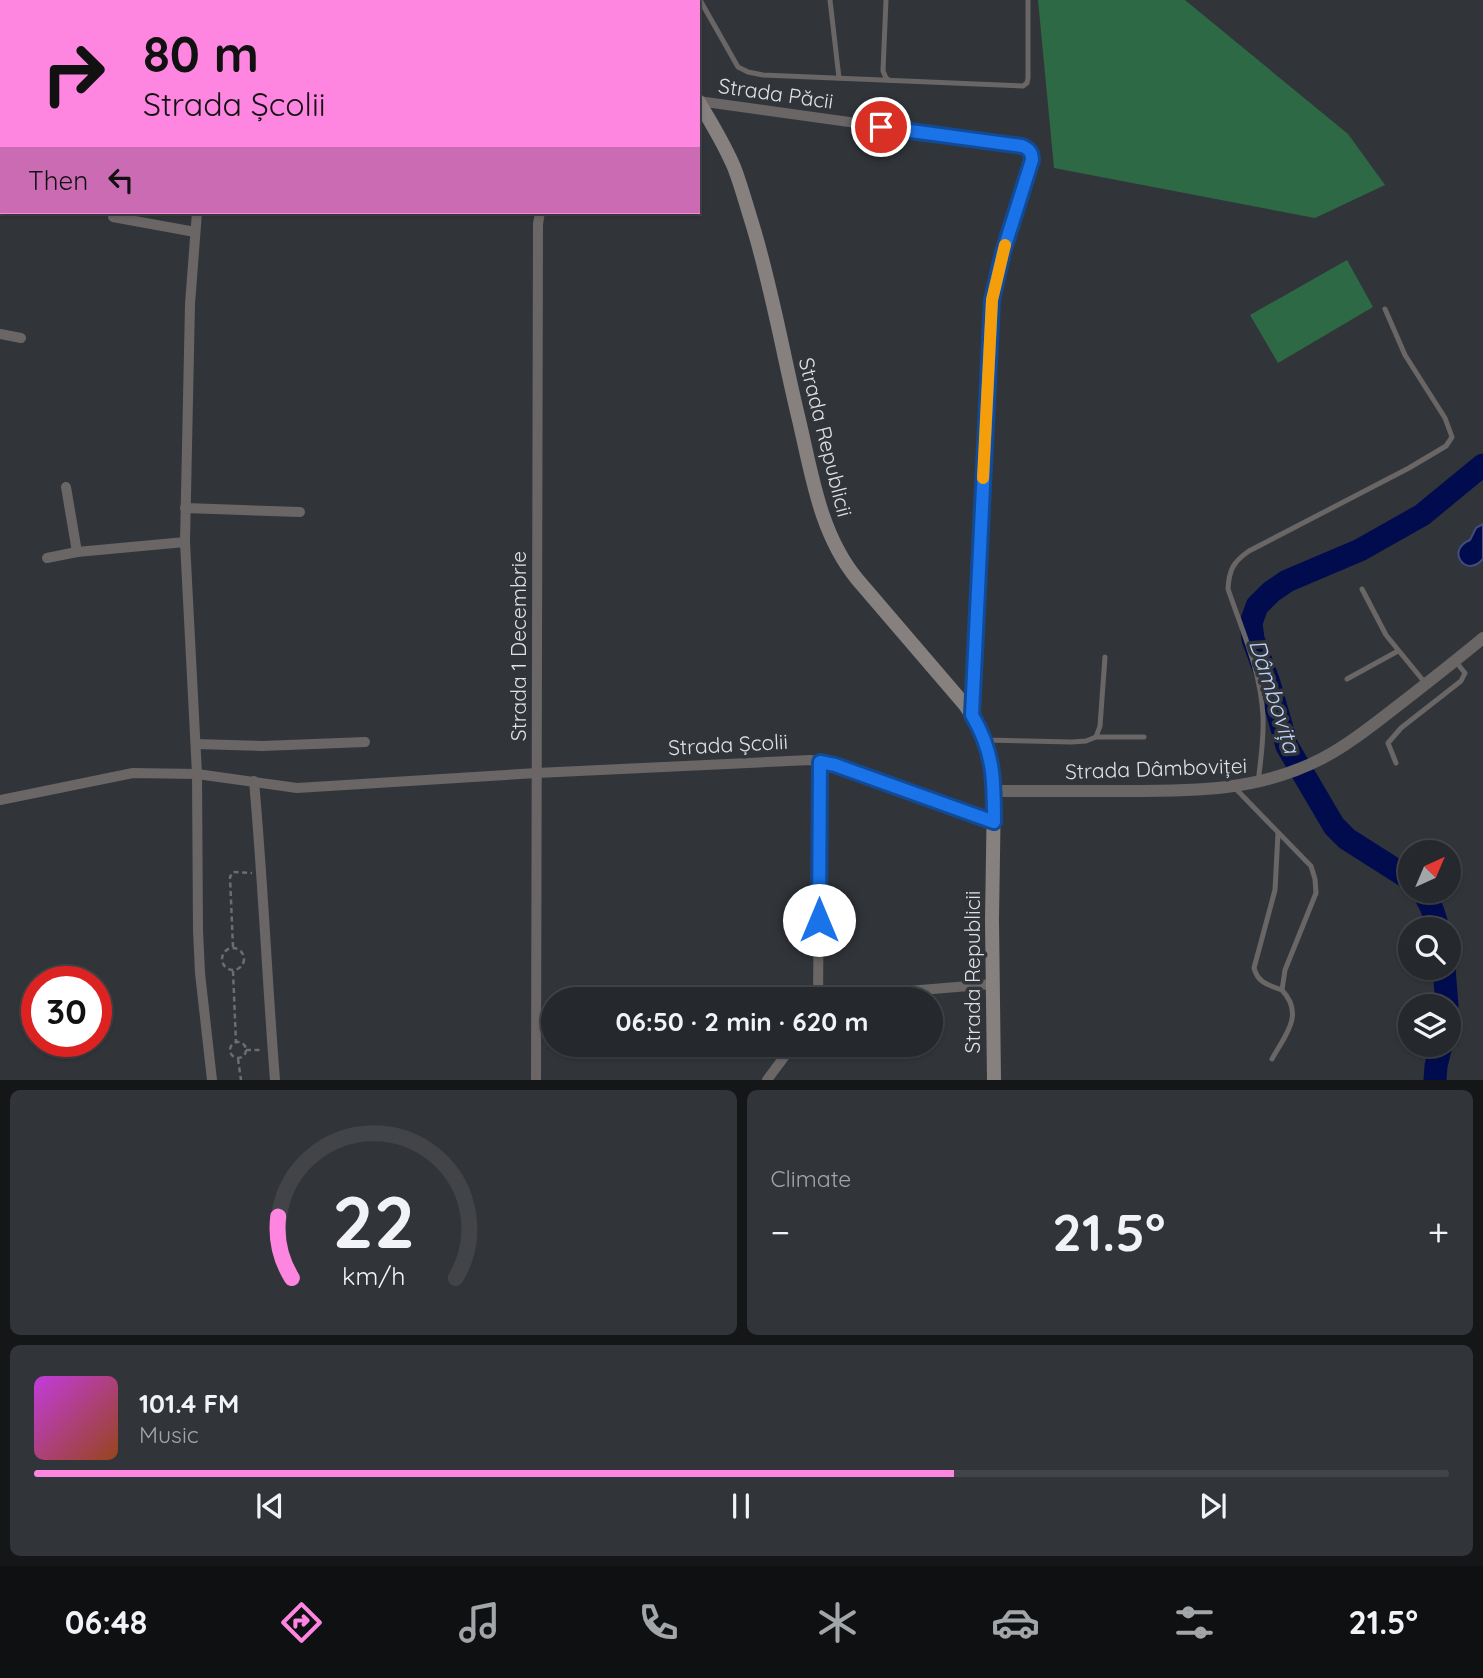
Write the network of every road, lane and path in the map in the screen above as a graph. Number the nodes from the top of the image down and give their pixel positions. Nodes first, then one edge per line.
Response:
1 (700, 0) edge
2 (830, 0) edge
3 (886, 0) edge
4 (1028, 0) edge
5 (839, 78) junction
6 (892, 81) junction
7 (700, 101) edge
8 (700, 105) edge
9 (197, 214) edge
10 (540, 214) edge
11 (114, 217) dead end
12 (195, 232) junction
13 (1385, 309) dead end
14 (0, 334) edge
15 (21, 338) dead end
16 (66, 487) dead end
17 (185, 508) junction
18 (300, 512) dead end
19 (185, 542) junction
20 (77, 552) junction
21 (47, 558) dead end
22 (1362, 589) dead end
23 (1483, 638) edge
24 (1398, 651) junction
25 (1105, 657) dead end
26 (1455, 661) junction
27 (1347, 679) dead end
28 (1426, 684) junction
29 (972, 715) junction
30 (1096, 737) junction
31 (1144, 737) dead end
32 (985, 740) junction
33 (365, 742) dead end
34 (196, 744) junction
35 (820, 762) junction
36 (1395, 763) dead end
37 (197, 774) junction
38 (537, 774) junction
39 (254, 781) junction
40 (1259, 783) junction
41 (1234, 788) junction
42 (994, 791) junction
43 (0, 800) edge
44 (994, 822) junction
45 (1278, 833) junction
46 (262, 874) junction
47 (233, 947) junction
48 (233, 971) junction
49 (993, 984) junction
50 (818, 987) edge
51 (943, 988) edge
52 (1282, 990) junction
53 (236, 1042) junction
54 (246, 1050) junction
55 (273, 1051) junction
56 (784, 1057) edge
57 (238, 1059) junction
58 (1272, 1059) dead end
59 (212, 1080) edge
60 (240, 1080) edge
61 (275, 1080) edge
62 (536, 1080) edge
63 (767, 1080) edge
64 (994, 1080) edge

1 - 5 lane
2 - 5 lane
3 - 6 lane
4 - 6 lane
5 - 6 lane
7 - 29 street, Strada Păcii
8 - 29 main road, Strada Republicii
9 - 12 street
10 - 38 street, Strada 1 Decembrie
11 - 12 street
12 - 17 street
13 - 40 lane
14 - 15 street
16 - 20 street
17 - 18 street
17 - 19 street
19 - 20 street
19 - 34 street
20 - 21 street
22 - 24 lane
23 - 26 street, Strada Dâmboviței
24 - 27 lane
24 - 28 lane
25 - 30 lane
26 - 28 street, Strada Dâmboviței
26 - 36 lane
28 - 40 street, Strada Dâmboviței
29 - 32 main road, Strada Republicii
30 - 31 lane
30 - 32 lane
32 - 42 main road, Strada Republicii
33 - 34 street
34 - 37 street
35 - 38 street, Strada Școlii
35 - 44 street, Strada Școlii
35 - 50 street
37 - 39 street, Strada Școlii
37 - 43 street, Strada Școlii
37 - 59 street
38 - 39 street, Strada Școlii
38 - 62 street, Strada 1 Decembrie
39 - 46 street
40 - 41 street, Strada Dâmboviței
41 - 42 street, Strada Dâmboviței
41 - 45 lane
42 - 44 main road, Strada Republicii
44 - 49 main road, Strada Republicii
45 - 52 lane
45 - 52 lane
46 - 47 path
46 - 55 street
47 - 48 path
47 - 48 path
48 - 53 path
49 - 51 street
49 - 64 main road, Strada Republicii
52 - 58 lane
53 - 54 path
53 - 57 path
54 - 55 path
54 - 57 path
55 - 61 street
56 - 63 street
57 - 60 path

